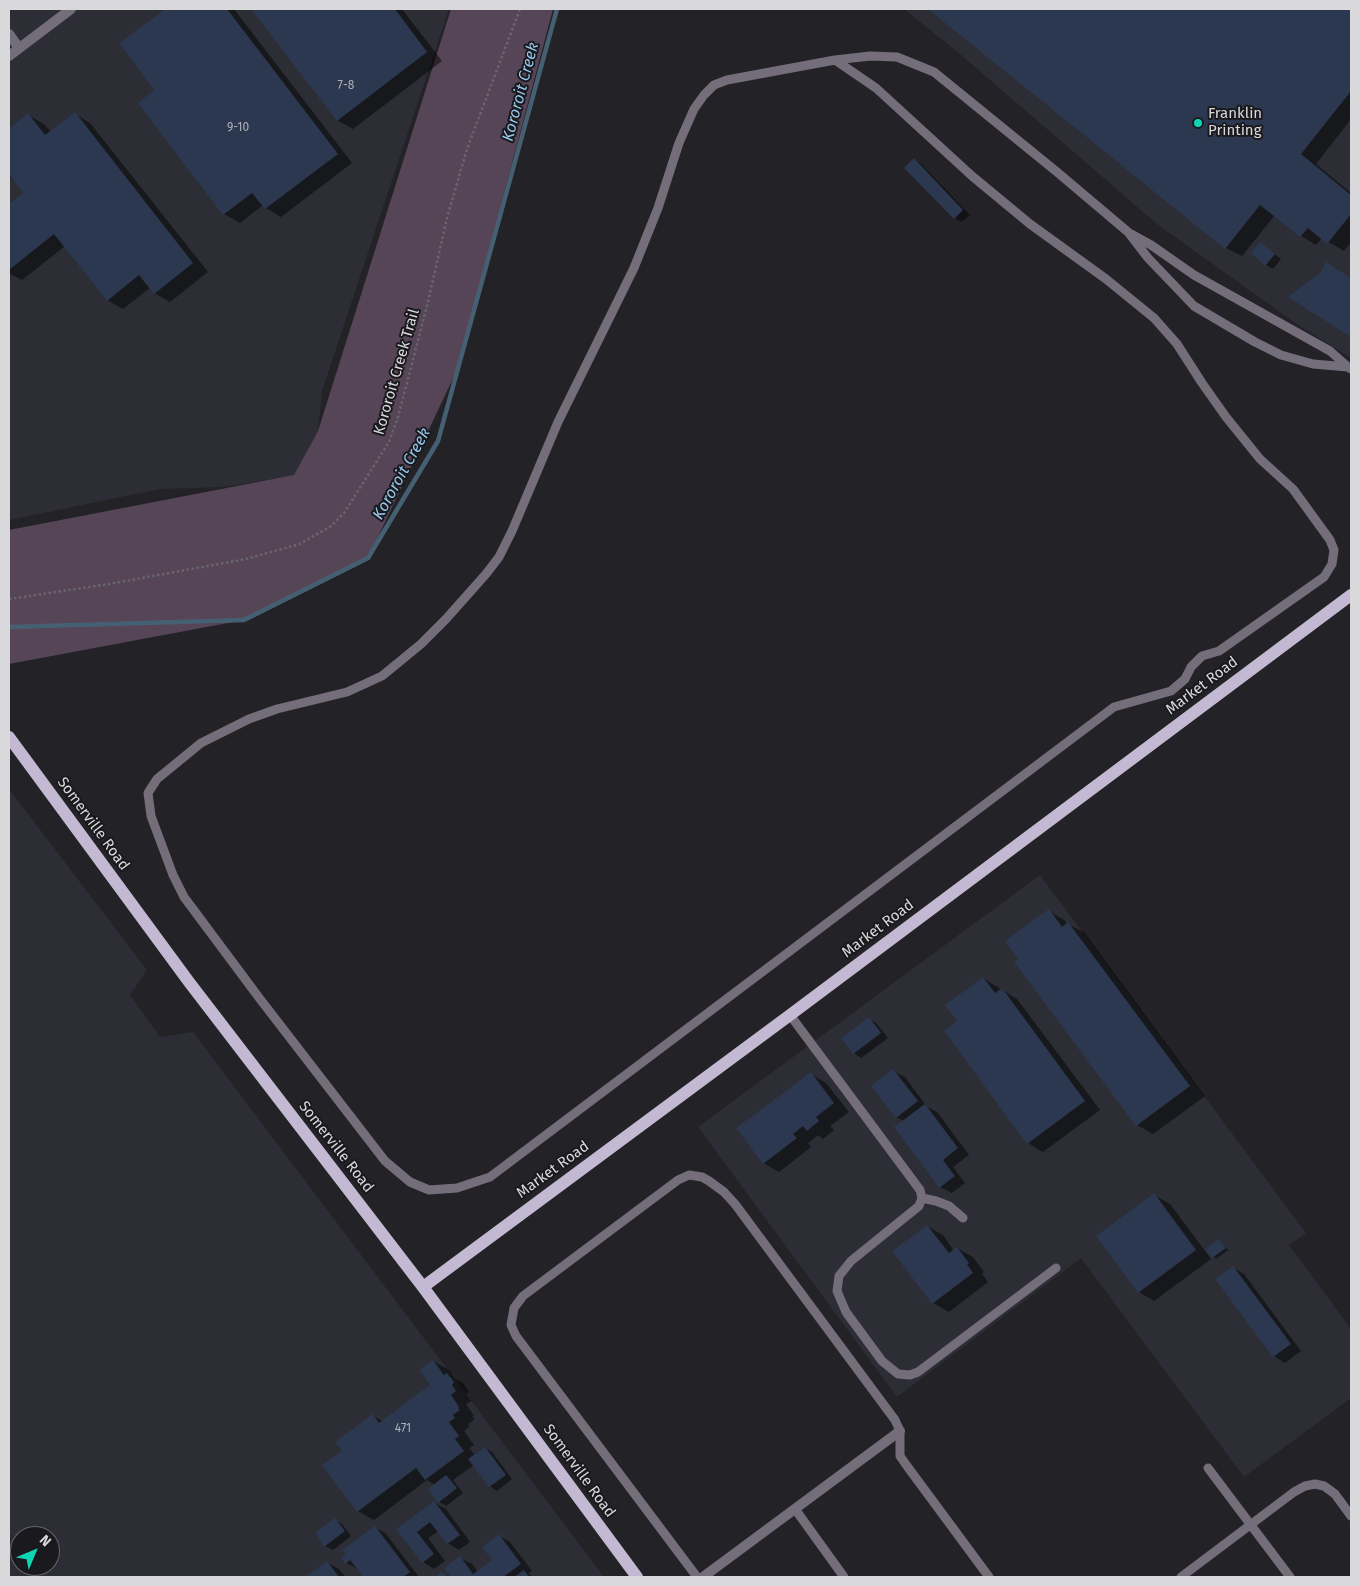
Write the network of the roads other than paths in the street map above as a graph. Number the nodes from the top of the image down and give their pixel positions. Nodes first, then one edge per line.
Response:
1 (71, 9) edge
2 (9, 34) edge
3 (19, 48) junction
4 (9, 56) edge
5 (834, 60) junction
6 (1128, 232) junction
7 (1350, 368) edge
8 (1351, 595) edge
9 (9, 737) edge
10 (790, 1016) junction
11 (922, 1198) junction
12 (962, 1218) dead end
13 (1056, 1268) dead end
14 (423, 1287) junction
15 (900, 1431) junction
16 (1208, 1468) dead end
17 (795, 1509) junction
18 (1351, 1516) edge
19 (1251, 1525) junction
20 (637, 1577) edge
21 (697, 1577) edge
22 (703, 1577) edge
23 (844, 1577) edge
24 (989, 1577) edge
25 (1180, 1577) edge
26 (1290, 1577) edge

1 - 3 street
2 - 3 street
3 - 4 street
5 - 5 lane
5 - 6 lane
6 - 7 lane
6 - 7 lane
8 - 10 main road, Market Road
9 - 14 main road, Somerville Road
10 - 11 lane
10 - 14 main road, Market Road
11 - 12 lane
11 - 13 lane
14 - 20 main road, Somerville Road
15 - 17 street
15 - 21 lane
15 - 24 lane
16 - 19 lane
17 - 22 street
17 - 23 lane
18 - 19 lane
19 - 25 lane
19 - 26 lane

